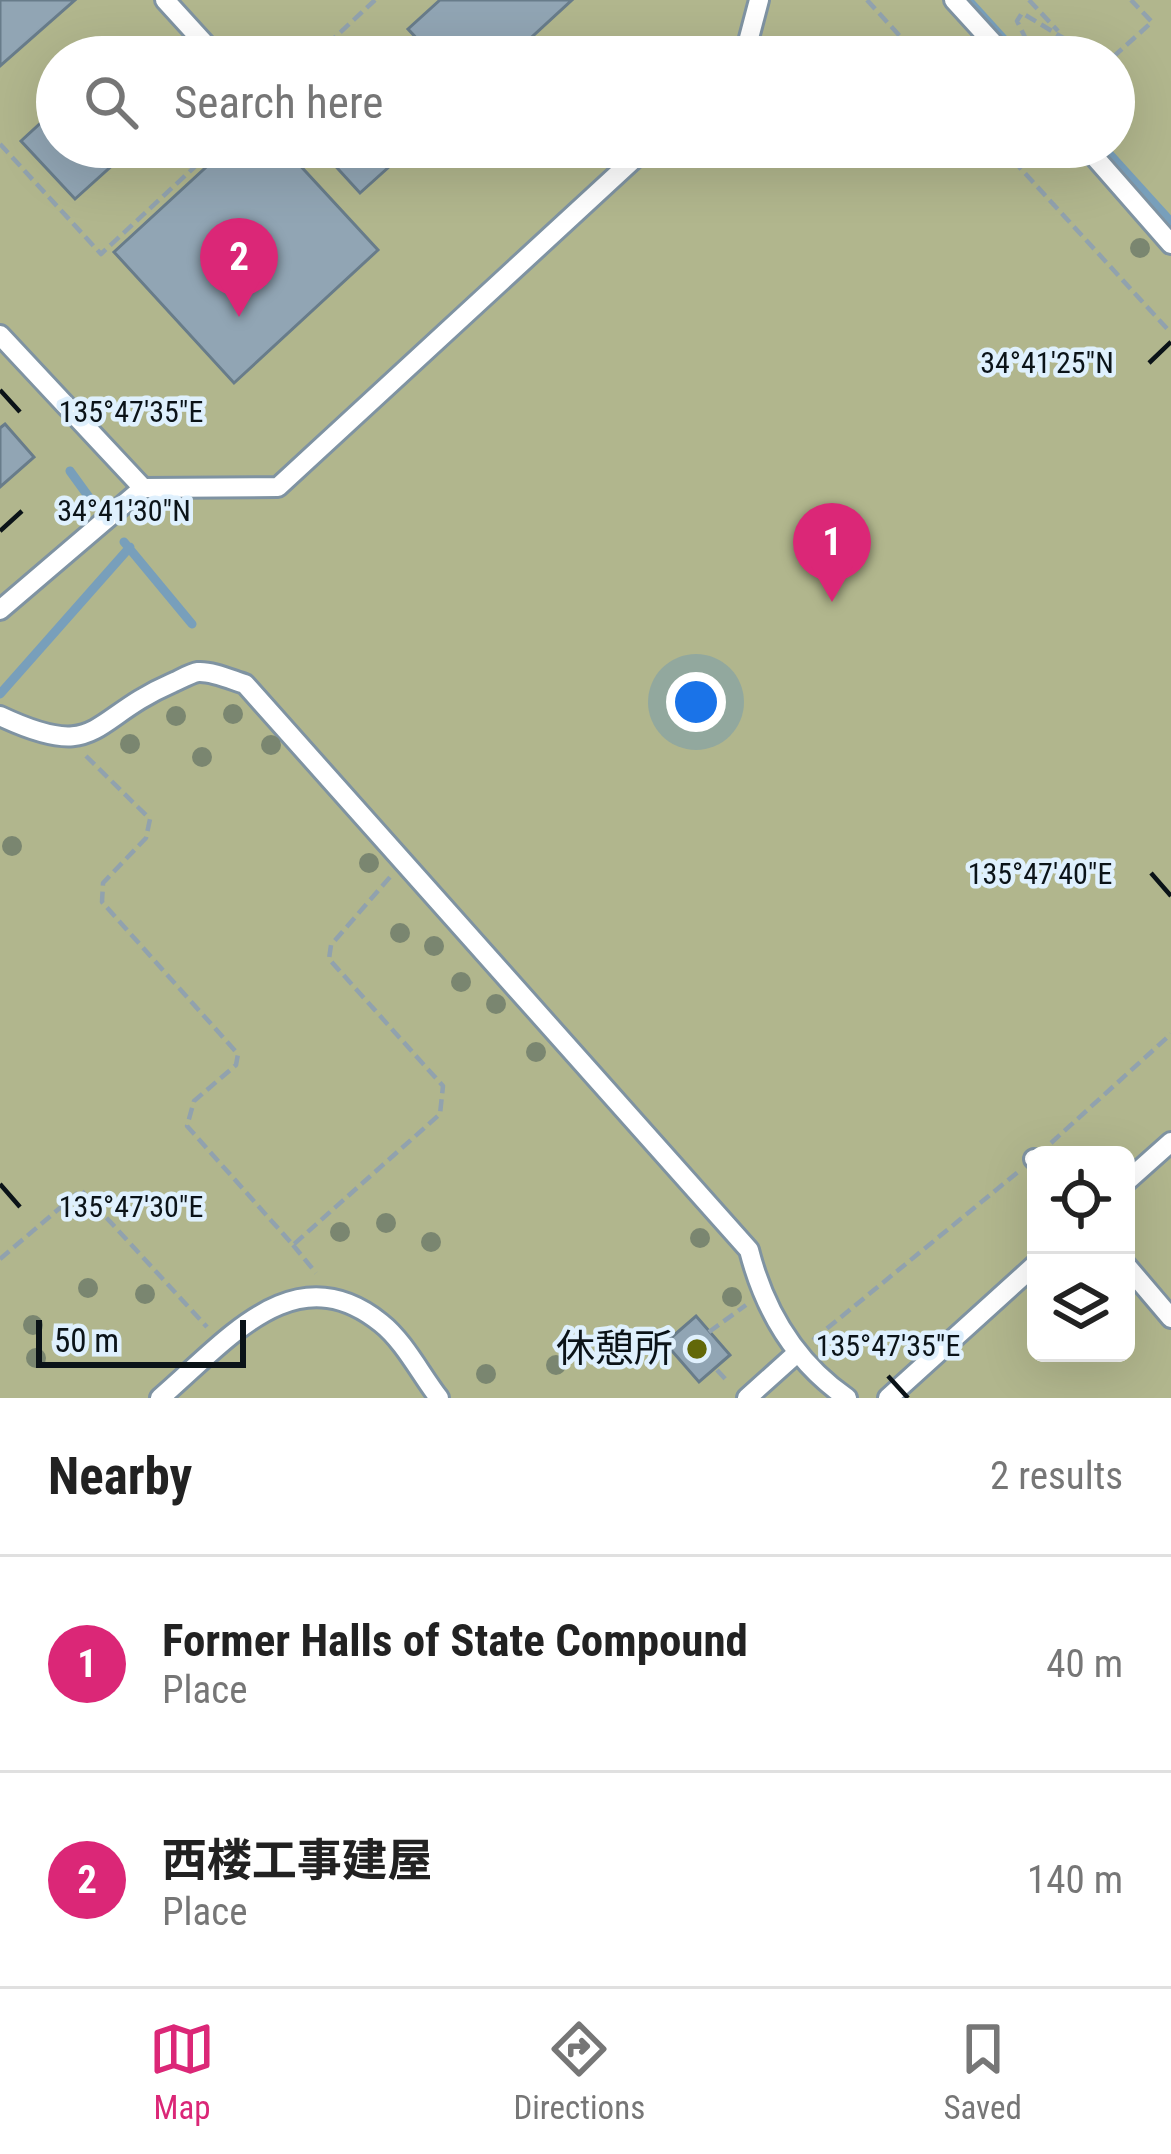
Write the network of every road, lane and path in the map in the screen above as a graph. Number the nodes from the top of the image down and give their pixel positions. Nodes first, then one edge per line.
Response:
1 (165, 0) edge
2 (375, 0) edge
3 (759, 0) edge
4 (867, 0) edge
5 (954, 0) edge
6 (1030, 0) edge
7 (1131, 0) edge
8 (198, 36) edge
9 (336, 36) edge
10 (750, 36) edge
11 (900, 36) edge
12 (987, 36) edge
13 (1024, 36) edge
14 (1060, 36) edge
15 (1062, 36) edge
16 (1135, 37) edge
17 (0, 144) edge
18 (193, 168) edge
19 (624, 168) edge
20 (1020, 168) edge
21 (1104, 168) edge
22 (1171, 244) edge
23 (1171, 333) edge
24 (0, 335) edge
25 (142, 488) junction
26 (0, 610) edge
27 (0, 716) edge
28 (68, 739) junction
29 (406, 859) junction
30 (1171, 1034) edge
31 (1171, 1142) edge
32 (1049, 1146) edge
33 (1027, 1165) edge
34 (1135, 1174) edge
35 (293, 1245) junction
36 (0, 1259) edge
37 (1027, 1272) edge
38 (1135, 1276) edge
39 (322, 1294) junction
40 (760, 1294) junction
41 (1171, 1318) edge
42 (710, 1332) dead end
43 (223, 1345) junction
44 (797, 1352) junction
45 (160, 1398) edge
46 (439, 1398) edge
47 (747, 1398) edge
48 (847, 1398) edge
49 (888, 1398) edge

1 - 8 street
2 - 9 path
3 - 10 street
4 - 11 path
5 - 12 street
6 - 15 path
7 - 16 path
13 - 14 path
17 - 18 path
19 - 25 street
20 - 23 path
21 - 22 street
24 - 25 street
25 - 26 street
27 - 28 street
28 - 29 street
28 - 35 path
29 - 35 path
29 - 40 street
30 - 32 path
31 - 34 street
33 - 44 path
35 - 39 path
36 - 43 path
37 - 49 street
38 - 41 street
39 - 43 street
39 - 46 street
40 - 42 path
40 - 44 street
43 - 45 street
44 - 47 street
44 - 48 street

